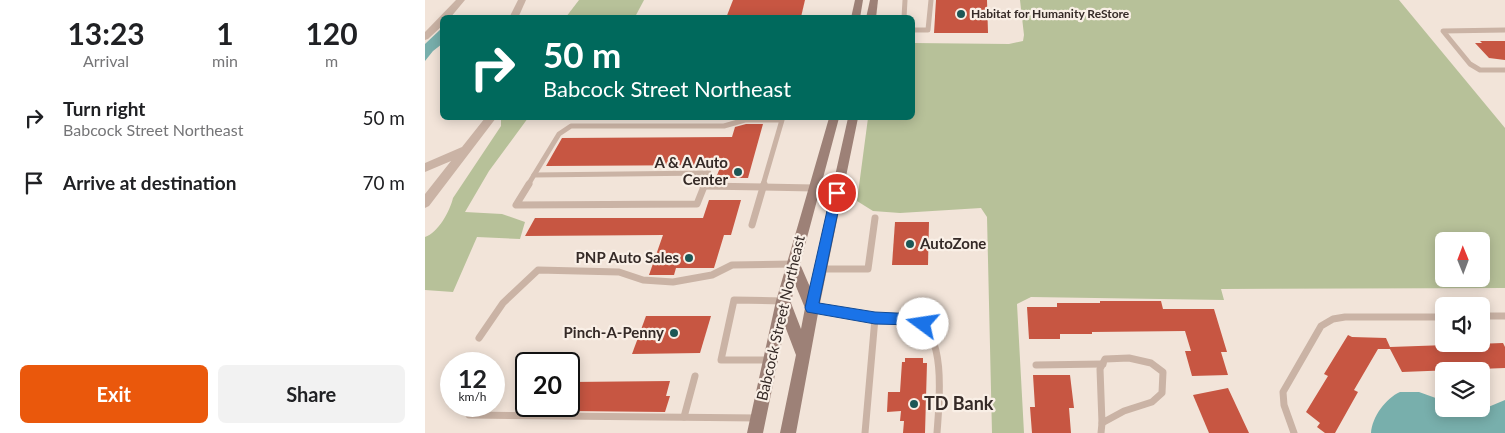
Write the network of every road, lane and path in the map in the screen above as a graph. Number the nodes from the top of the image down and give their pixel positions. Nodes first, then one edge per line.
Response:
1 (461, 0) edge
2 (522, 0) edge
3 (859, 0) edge
4 (874, 0) edge
5 (905, 0) edge
6 (931, 0) edge
7 (446, 15) edge
8 (514, 15) edge
9 (856, 15) edge
10 (872, 15) edge
11 (904, 15) edge
12 (440, 21) edge
13 (915, 30) edge
14 (1505, 30) edge
15 (425, 37) edge
16 (1505, 70) edge
17 (489, 120) edge
18 (748, 120) edge
19 (781, 120) edge
20 (833, 120) edge
21 (853, 120) edge
22 (463, 152) junction
23 (425, 168) edge
24 (534, 175) junction
25 (703, 186) junction
26 (762, 187) junction
27 (813, 188) junction
28 (425, 203) edge
29 (875, 218) dead end
30 (752, 225) dead end
31 (793, 264) junction
32 (820, 269) junction
33 (783, 301) junction
34 (812, 308) junction
35 (1435, 316) edge
36 (1490, 316) edge
37 (1505, 316) edge
38 (875, 318) junction
39 (479, 338) dead end
40 (803, 355) junction
41 (770, 360) junction
42 (1103, 364) junction
43 (1036, 365) dead end
44 (695, 376) dead end
45 (505, 415) edge
46 (684, 417) junction
47 (758, 418) junction
48 (1102, 423) junction
49 (755, 433) edge
50 (788, 433) edge
51 (865, 433) edge
52 (937, 433) edge
53 (1101, 433) edge
54 (1294, 433) edge

1 - 7 street
2 - 8 street
3 - 9 main road
4 - 10 main road
5 - 11 lane
6 - 13 lane
12 - 15 street
14 - 16 lane
17 - 22 street
18 - 24 lane
19 - 26 lane
20 - 27 main road, Babcock Street Northeast
21 - 32 main road, Babcock Street Northeast
22 - 23 street
22 - 28 street
24 - 25 lane
24 - 25 lane
25 - 26 lane
26 - 27 lane
26 - 30 lane
27 - 31 main road, Babcock Street Northeast
29 - 32 lane
31 - 33 main road, Babcock Street Northeast
31 - 34 main road
31 - 39 lane
32 - 34 main road, Babcock Street Northeast
33 - 40 main road
33 - 41 main road, Babcock Street Northeast
33 - 41 lane
34 - 38 lane
34 - 40 main road, Babcock Street Northeast
35 - 54 lane
36 - 37 lane
38 - 51 lane
38 - 52 lane
40 - 50 main road, Babcock Street Northeast
41 - 47 main road, Babcock Street Northeast
42 - 43 lane
42 - 48 lane
42 - 48 lane
44 - 46 lane
45 - 46 lane
46 - 47 lane
47 - 49 main road, Babcock Street Northeast
48 - 53 lane

